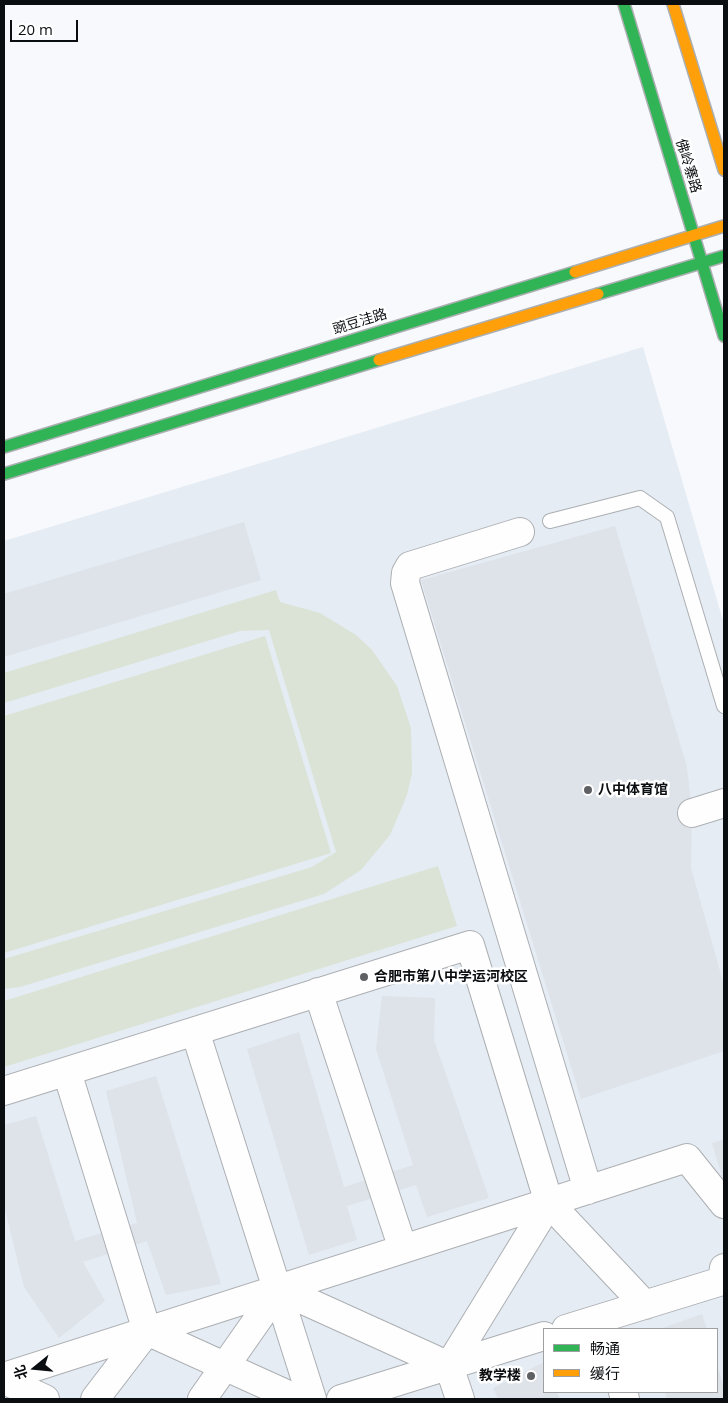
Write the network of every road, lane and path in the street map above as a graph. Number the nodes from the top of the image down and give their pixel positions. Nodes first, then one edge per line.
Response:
1 (624, 4) edge
2 (673, 4) edge
3 (724, 170) edge
4 (724, 226) edge
5 (694, 236) junction
6 (724, 256) edge
7 (702, 262) junction
8 (724, 336) edge
9 (4, 447) edge
10 (4, 474) edge
11 (550, 521) dead end
12 (520, 532) dead end
13 (724, 706) edge
14 (724, 803) edge
15 (692, 813) dead end
16 (512, 932) junction
17 (470, 945) junction
18 (318, 992) junction
19 (195, 1031) junction
20 (67, 1072) junction
21 (4, 1091) edge
22 (588, 1190) junction
23 (549, 1203) junction
24 (724, 1204) edge
25 (403, 1250) junction
26 (724, 1279) edge
27 (279, 1289) junction
28 (644, 1305) junction
29 (603, 1324) edge
30 (573, 1328) edge
31 (147, 1332) junction
32 (543, 1336) edge
33 (449, 1366) junction
34 (225, 1367) junction
35 (4, 1379) edge
36 (45, 1399) edge
37 (95, 1399) edge
38 (202, 1399) edge
39 (297, 1399) edge
40 (312, 1399) edge
41 (341, 1399) edge
42 (460, 1399) edge

1 - 5 main road, 佛岭寨路
2 - 3 main road
4 - 5 main road, 豌豆洼路
5 - 7 main road, 佛岭寨路
5 - 9 main road, 豌豆洼路
6 - 7 main road
7 - 8 main road, 佛岭寨路
7 - 10 main road
11 - 13 lane
12 - 16 street
14 - 15 street
16 - 17 street
16 - 22 street
17 - 18 street
17 - 23 street
18 - 19 street
18 - 25 street
19 - 20 street
19 - 27 street
20 - 21 street
20 - 31 street
22 - 23 street
22 - 24 street
23 - 25 street
23 - 28 street
23 - 33 street
25 - 27 street
26 - 28 street
27 - 31 street
27 - 33 street
27 - 34 street
27 - 40 street
28 - 29 street
29 - 30 street
31 - 34 street
31 - 35 street
31 - 37 street
32 - 33 street
33 - 41 street
33 - 42 street
34 - 38 street
34 - 39 street
35 - 36 street

